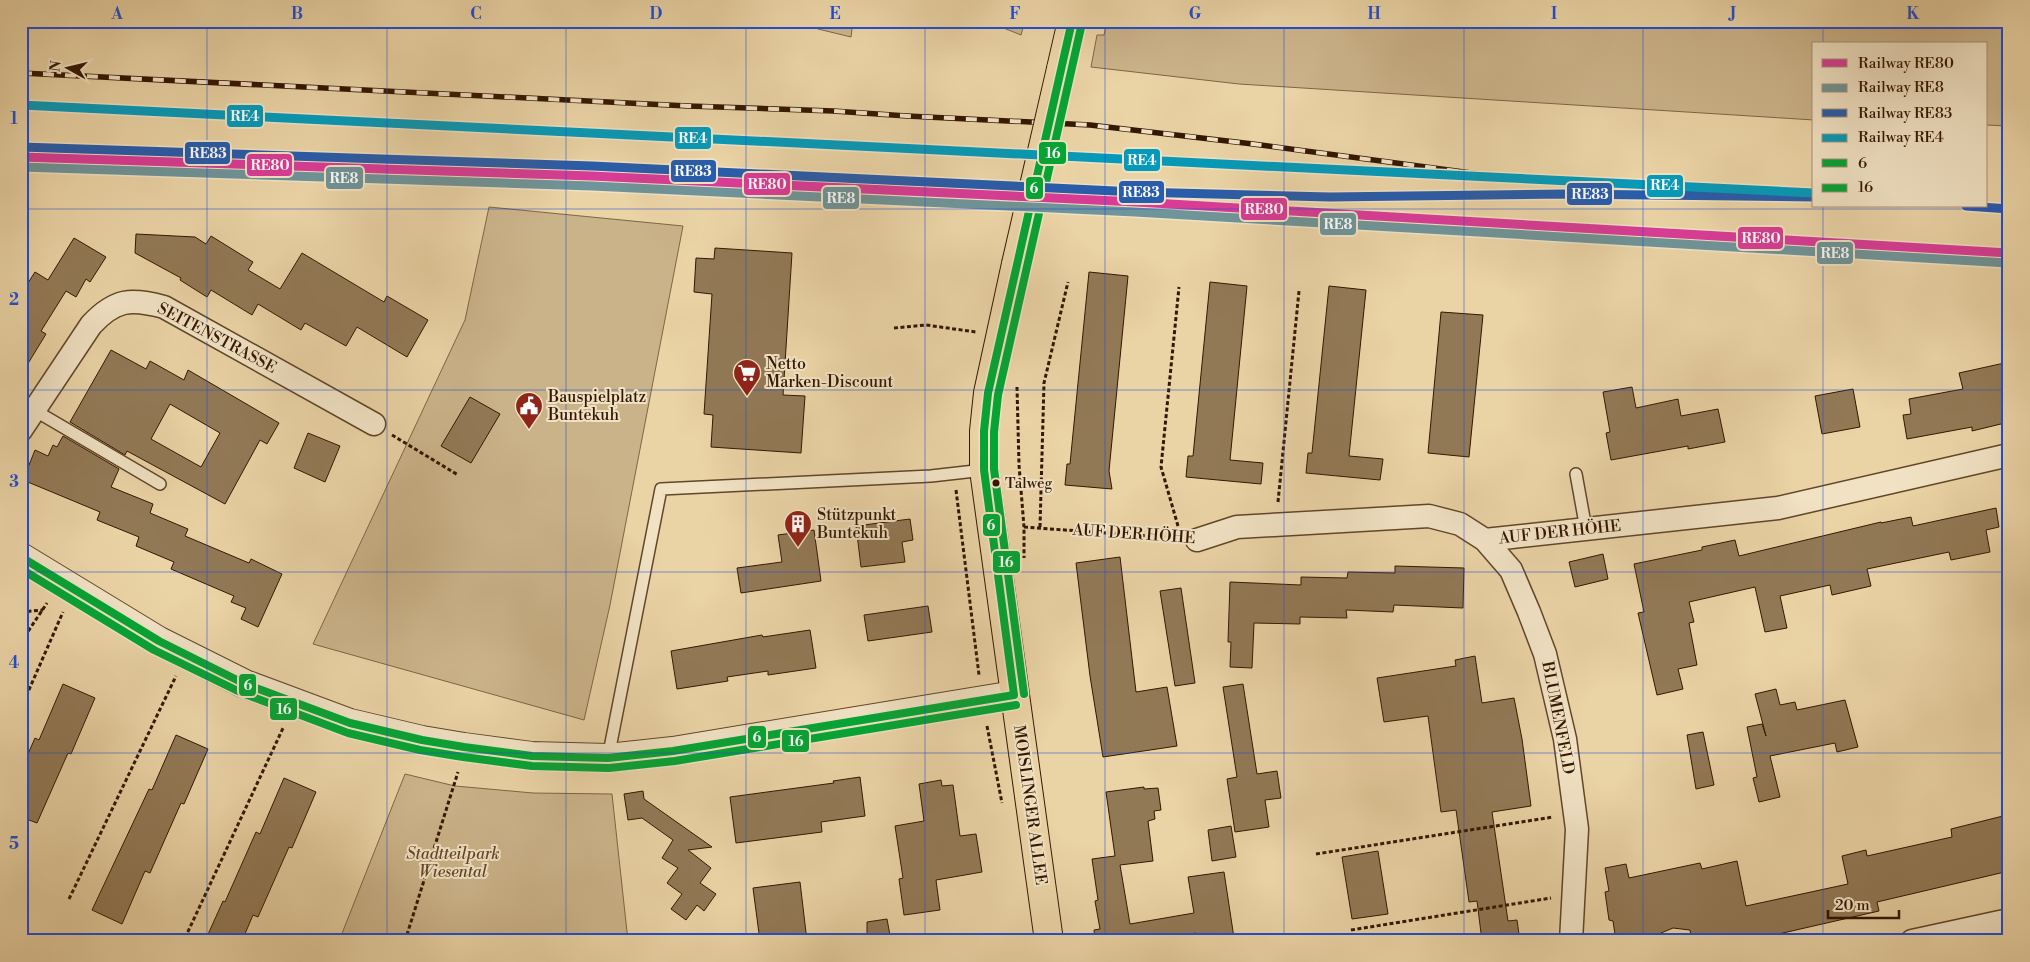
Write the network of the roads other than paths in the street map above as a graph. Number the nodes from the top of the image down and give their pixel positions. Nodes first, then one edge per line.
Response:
1 (1068, 22) edge
2 (34, 410) junction
3 (374, 424) road end
4 (21, 430) edge
5 (2009, 455) edge
6 (984, 470) junction
7 (1576, 474) dead end
8 (160, 484) dead end
9 (1586, 529) junction
10 (1188, 535) road end
11 (1485, 540) junction
12 (21, 557) edge
13 (1014, 695) junction
14 (608, 758) junction
15 (2009, 920) edge
16 (1049, 941) edge
17 (1571, 941) edge
18 (1912, 941) edge

1 - 6 main road, MOISLINGER ALLEE, bridge
2 - 3 street, SEITENSTRASSE
2 - 4 street, SEITENSTRASSE
2 - 8 lane
5 - 9 street, AUF DER HÖHE
6 - 13 main road, MOISLINGER ALLEE
6 - 14 lane
7 - 9 lane
9 - 11 street, AUF DER HÖHE
10 - 11 street, AUF DER HÖHE
11 - 17 street, BLUMENFELD
12 - 14 street
13 - 14 street
13 - 16 main road, MOISLINGER ALLEE
15 - 18 street

